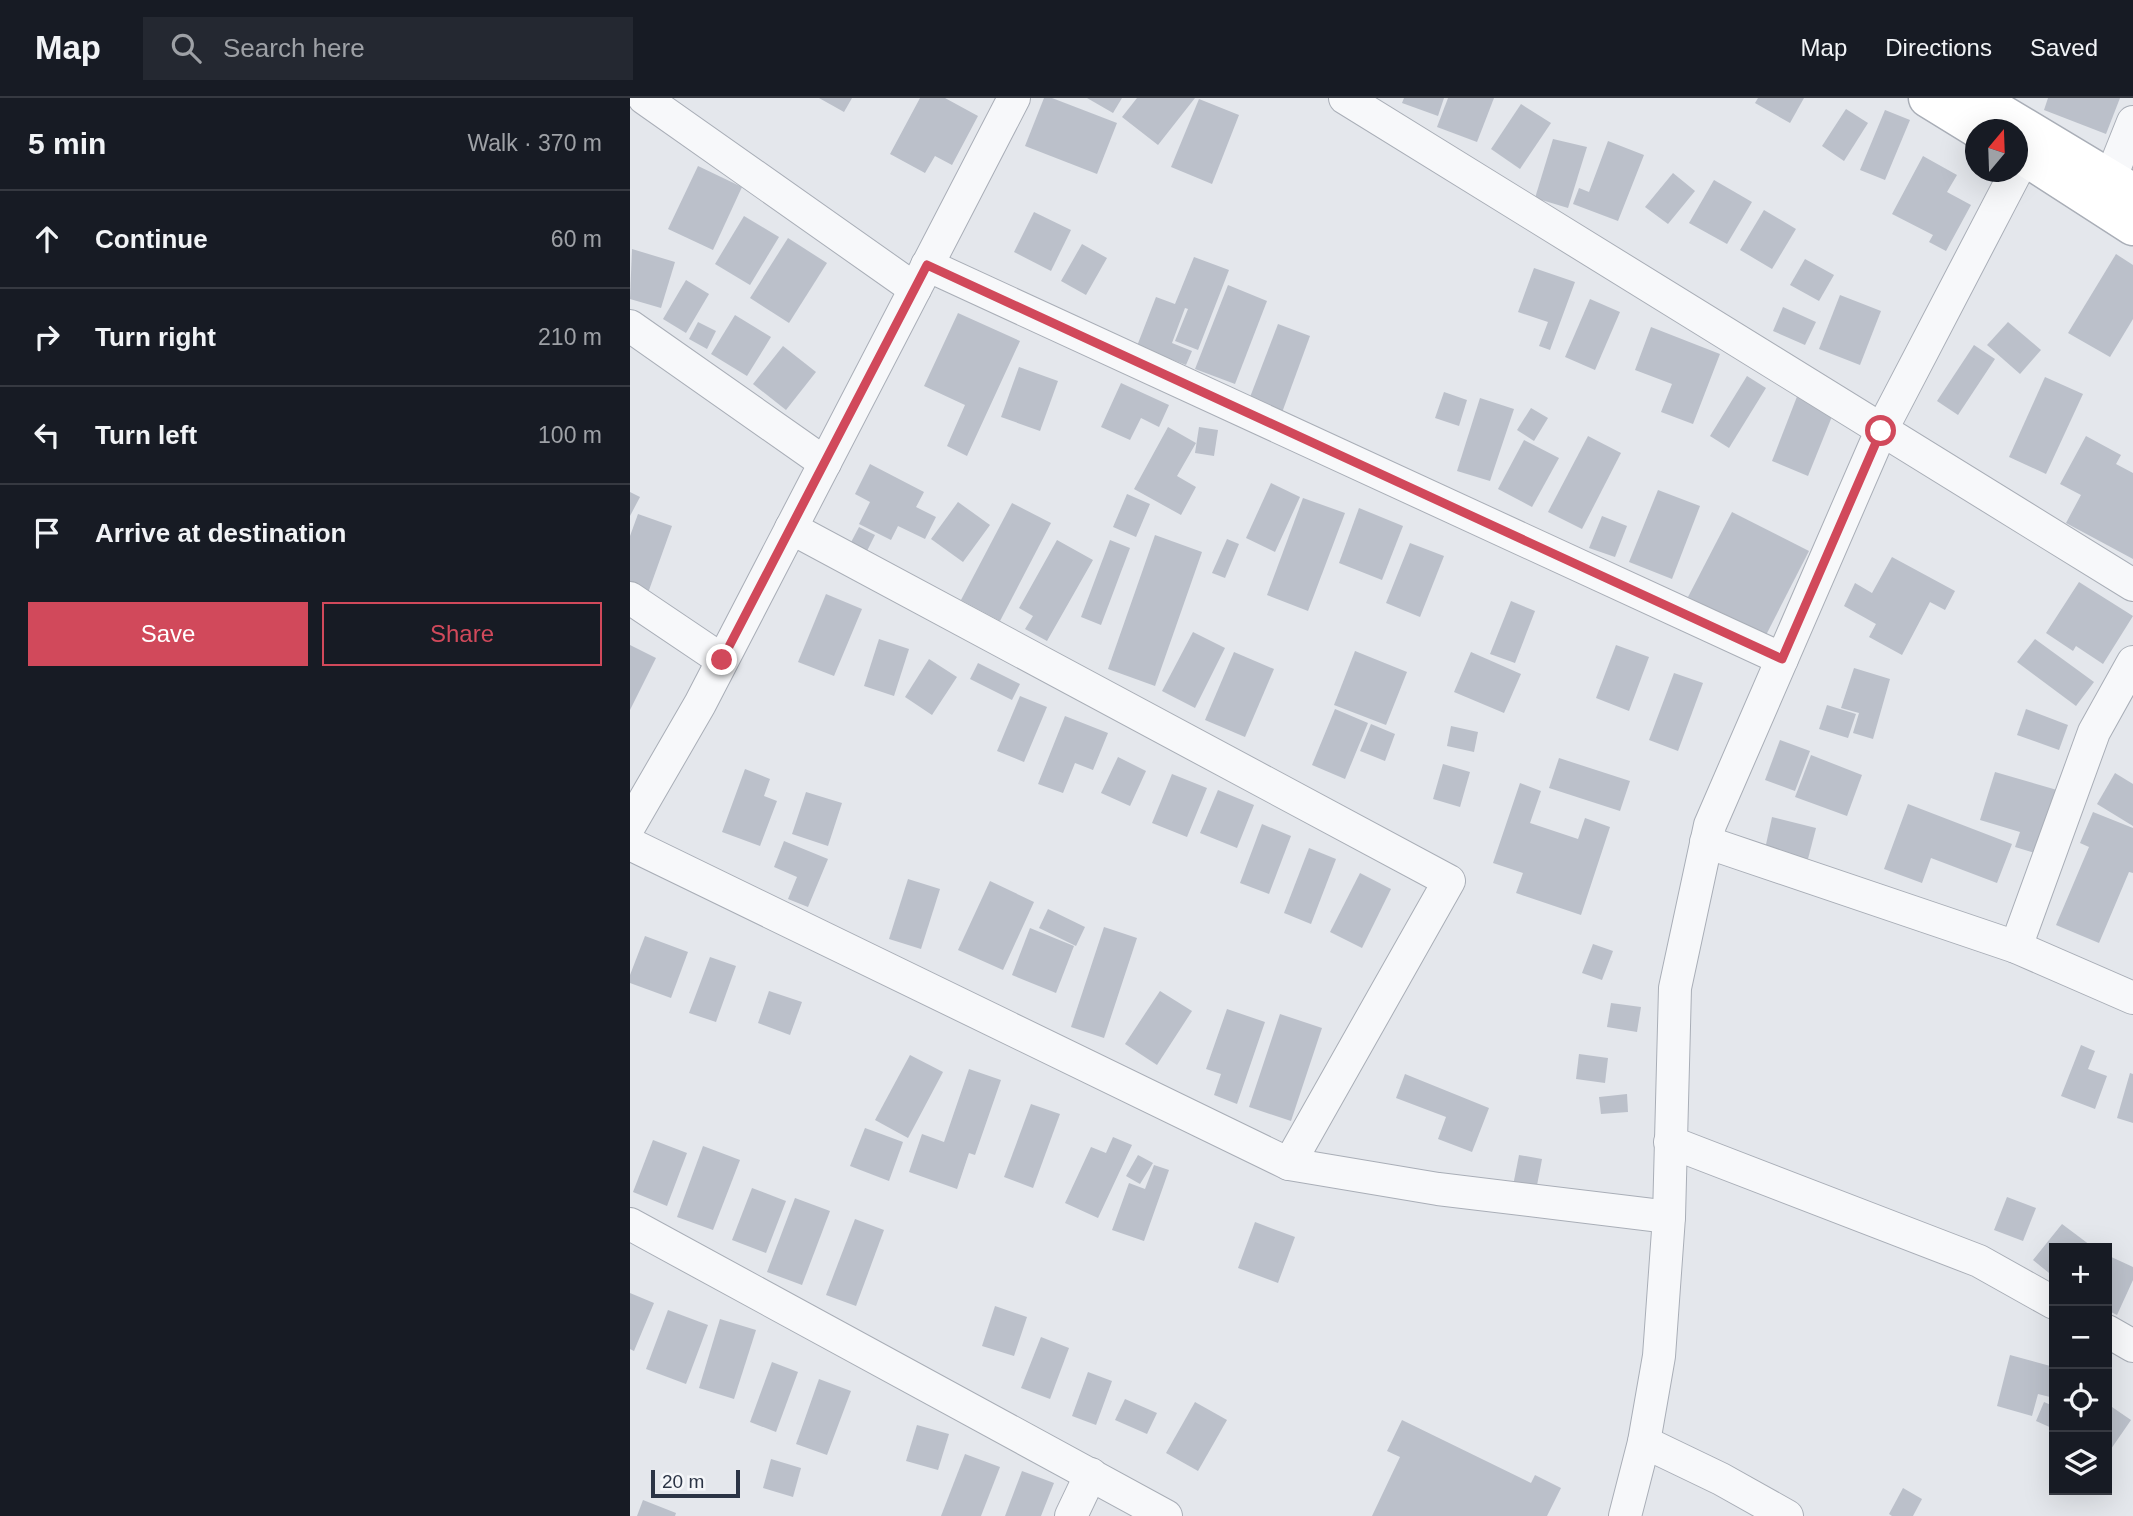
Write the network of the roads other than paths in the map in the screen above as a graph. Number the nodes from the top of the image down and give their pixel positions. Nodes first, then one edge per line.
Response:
1 (644, 98) edge
2 (1345, 98) edge
3 (1928, 98) edge
4 (1975, 98) edge
5 (1009, 100) edge
6 (1965, 121) edge
7 (2133, 122) edge
8 (2028, 165) edge
9 (2009, 182) edge
10 (2114, 193) edge
11 (2133, 226) edge
12 (921, 277) junction
13 (630, 326) edge
14 (1881, 431) junction
15 (825, 463) junction
16 (791, 528) junction
17 (2133, 585) edge
18 (630, 598) edge
19 (1782, 659) junction
20 (722, 660) junction
21 (2133, 662) edge
22 (630, 825) edge
23 (1706, 842) junction
24 (630, 844) edge
25 (2016, 947) junction
26 (2133, 998) edge
27 (1671, 1142) junction
28 (1289, 1164) junction
29 (1669, 1217) junction
30 (630, 1224) edge
31 (2049, 1300) edge
32 (2112, 1334) edge
33 (2133, 1346) edge
34 (1644, 1443) junction
35 (1090, 1474) junction
36 (1071, 1516) edge
37 (1166, 1516) edge
38 (1625, 1516) edge
39 (1787, 1516) edge

1 - 12 street
2 - 14 street
3 - 6 street
4 - 10 street
5 - 12 street
7 - 10 street
8 - 10 street
9 - 14 street
10 - 11 street
12 - 15 street
12 - 19 street
13 - 15 street
14 - 17 street
14 - 19 street
15 - 16 street
16 - 20 street
16 - 28 street
18 - 20 street
19 - 23 street
20 - 22 street
21 - 25 street
23 - 25 street
23 - 27 street
24 - 28 street
25 - 26 street
27 - 29 street
27 - 31 street
28 - 29 street
29 - 34 street
30 - 35 street
32 - 33 street
34 - 38 street
34 - 39 street
35 - 36 street
35 - 37 street

